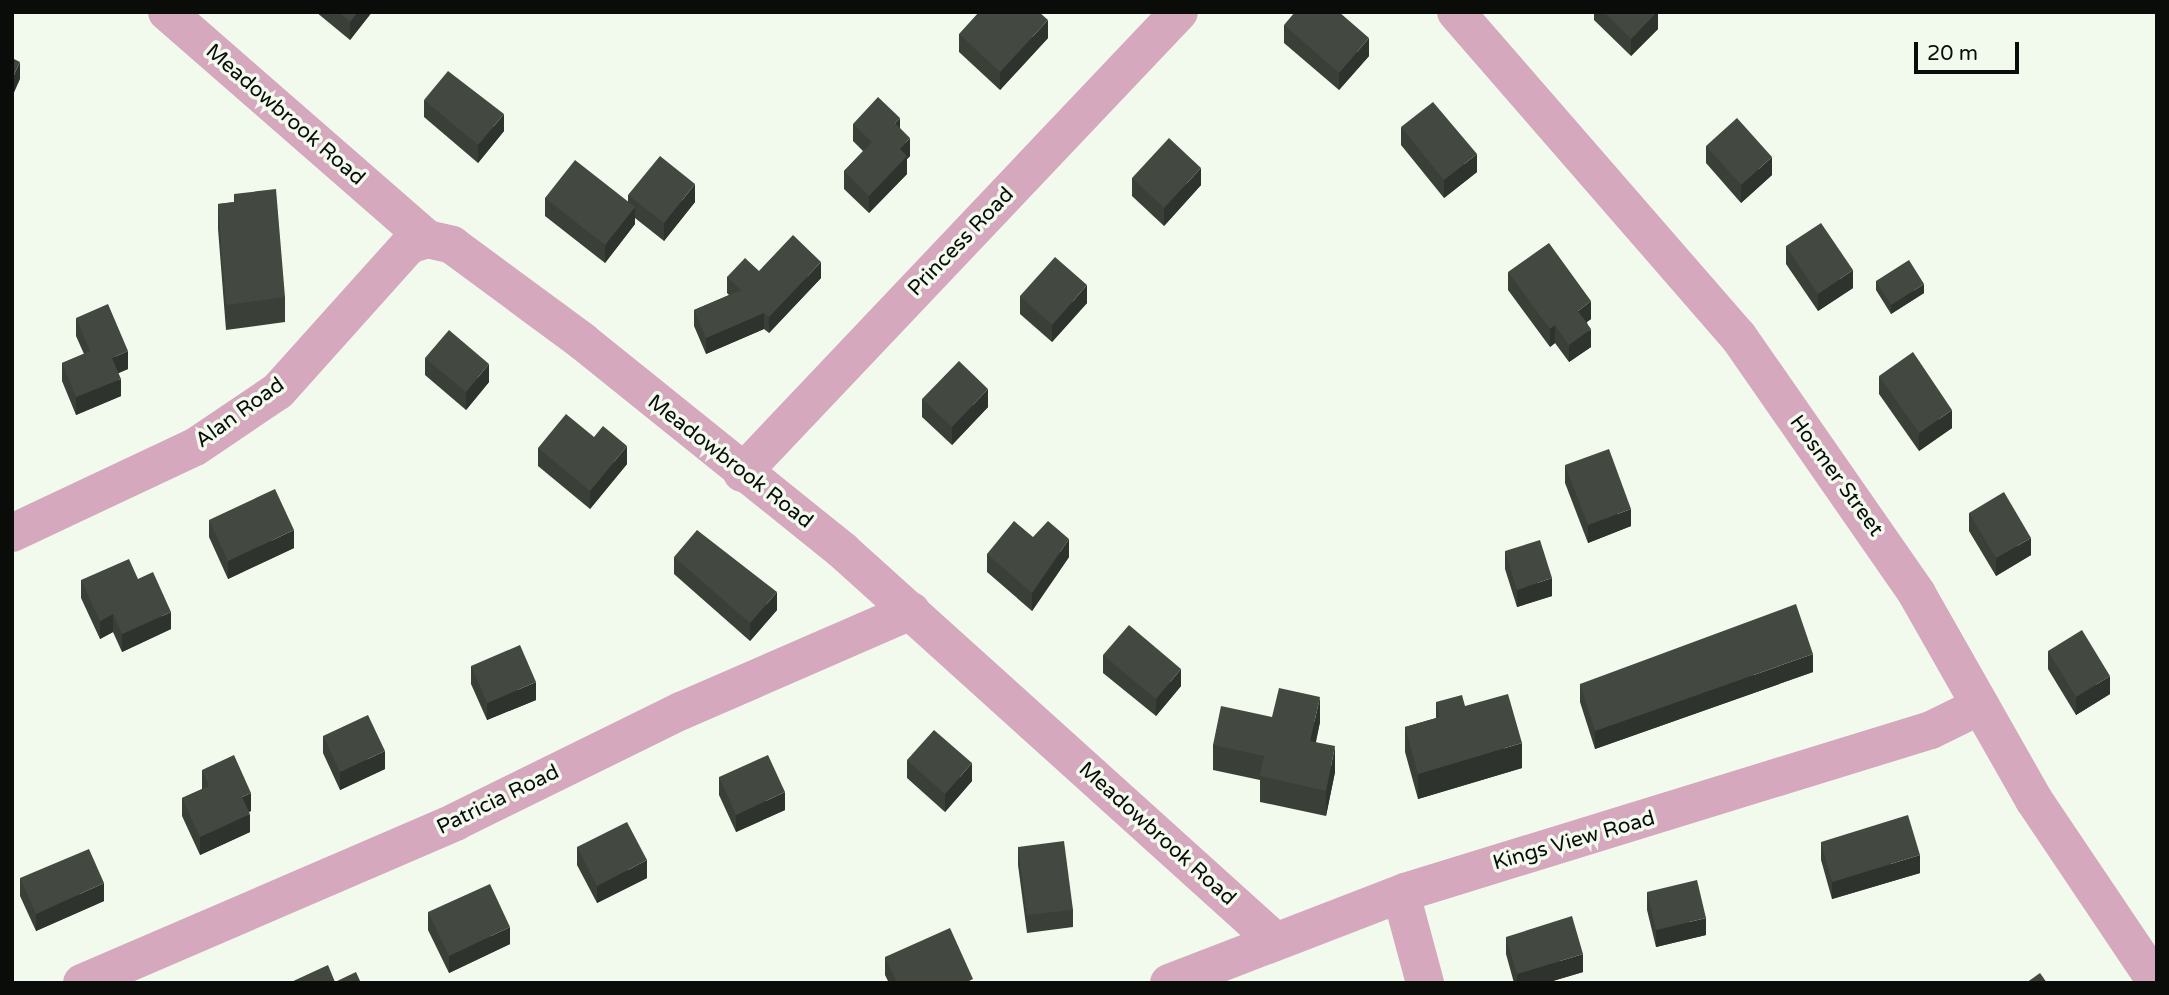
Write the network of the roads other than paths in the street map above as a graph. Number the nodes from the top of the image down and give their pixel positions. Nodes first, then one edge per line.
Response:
1 (167, 12) edge
2 (1179, 12) edge
3 (1456, 12) edge
4 (427, 239) junction
5 (742, 473) junction
6 (12, 533) edge
7 (911, 611) junction
8 (1980, 706) junction
9 (1401, 894) junction
10 (1273, 939) junction
11 (82, 983) edge
12 (1169, 983) edge
13 (1425, 983) edge
14 (2157, 983) edge

1 - 4 street, Meadowbrook Road
2 - 5 street, Princess Road
3 - 8 street, Hosmer Street
4 - 5 street, Meadowbrook Road
4 - 6 street, Alan Road
5 - 7 street, Meadowbrook Road
7 - 10 street, Meadowbrook Road
7 - 11 street, Patricia Road
8 - 9 street, Kings View Road
8 - 14 street, Hosmer Street
9 - 10 street, Kings View Road
9 - 13 street
10 - 12 street, Kings View Road

